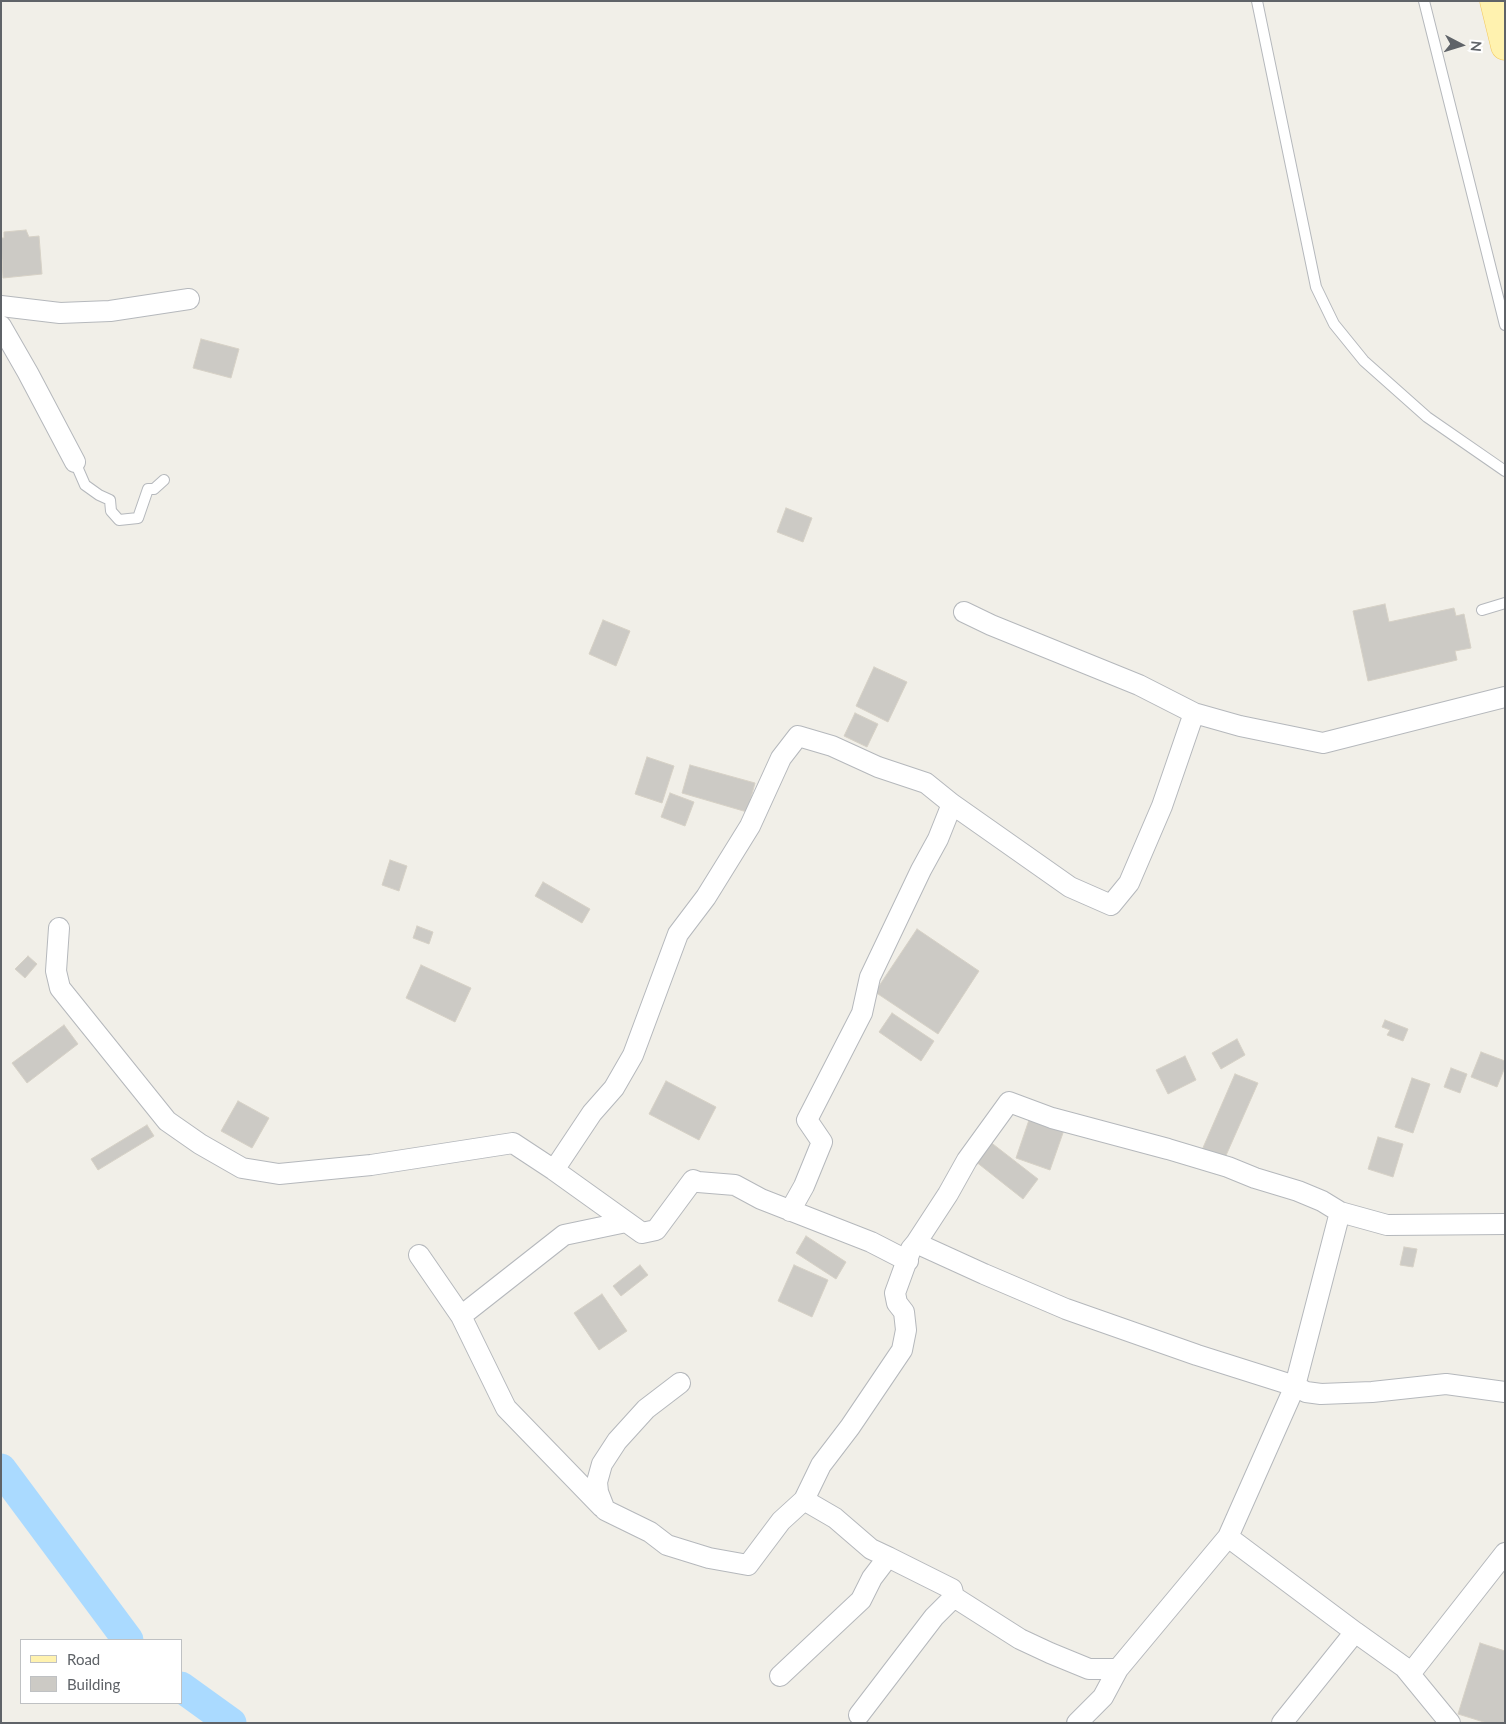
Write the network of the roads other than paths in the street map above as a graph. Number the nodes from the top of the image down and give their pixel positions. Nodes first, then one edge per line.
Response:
1 (1257, 1) edge
2 (1424, 1) edge
3 (1494, 1) edge
4 (1505, 46) edge
5 (189, 299) dead end
6 (1, 306) edge
7 (1505, 325) edge
8 (1, 326) edge
9 (75, 462) joint
10 (1505, 471) edge
11 (164, 480) dead end
12 (1505, 603) edge
13 (1482, 610) dead end
14 (964, 612) dead end
15 (1505, 697) edge
16 (1194, 713) junction
17 (952, 804) junction
18 (59, 928) dead end
19 (554, 1170) junction
20 (790, 1211) junction
21 (1340, 1212) junction
22 (626, 1222) junction
23 (1505, 1224) edge
24 (916, 1243) junction
25 (419, 1255) dead end
26 (908, 1261) junction
27 (461, 1316) junction
28 (680, 1383) dead end
29 (1295, 1386) junction
30 (1505, 1392) edge
31 (804, 1500) junction
32 (605, 1510) junction
33 (1228, 1537) junction
34 (1505, 1553) edge
35 (888, 1558) junction
36 (954, 1597) junction
37 (1355, 1632) junction
38 (1118, 1669) junction
39 (1410, 1674) junction
40 (780, 1676) dead end
41 (859, 1715) dead end
42 (1077, 1723) edge
43 (1282, 1723) edge
44 (1450, 1723) edge

1 - 10 lane
2 - 7 lane
3 - 4 main road
5 - 6 street
8 - 9 street
9 - 11 lane
12 - 13 lane
14 - 16 street
15 - 16 street
16 - 17 street
17 - 19 street
17 - 20 street
18 - 19 street
19 - 22 street
20 - 22 street
20 - 26 street
21 - 23 street
21 - 24 street
21 - 29 street
22 - 27 street
24 - 26 street
24 - 29 street
25 - 27 street
26 - 31 street
27 - 32 street
28 - 32 street
29 - 30 street
29 - 33 street
31 - 32 street
31 - 35 street
33 - 37 street
33 - 38 street
34 - 39 street
35 - 36 street
35 - 40 street
36 - 38 street
36 - 41 street
37 - 39 street
37 - 43 street
38 - 42 street
39 - 44 street

